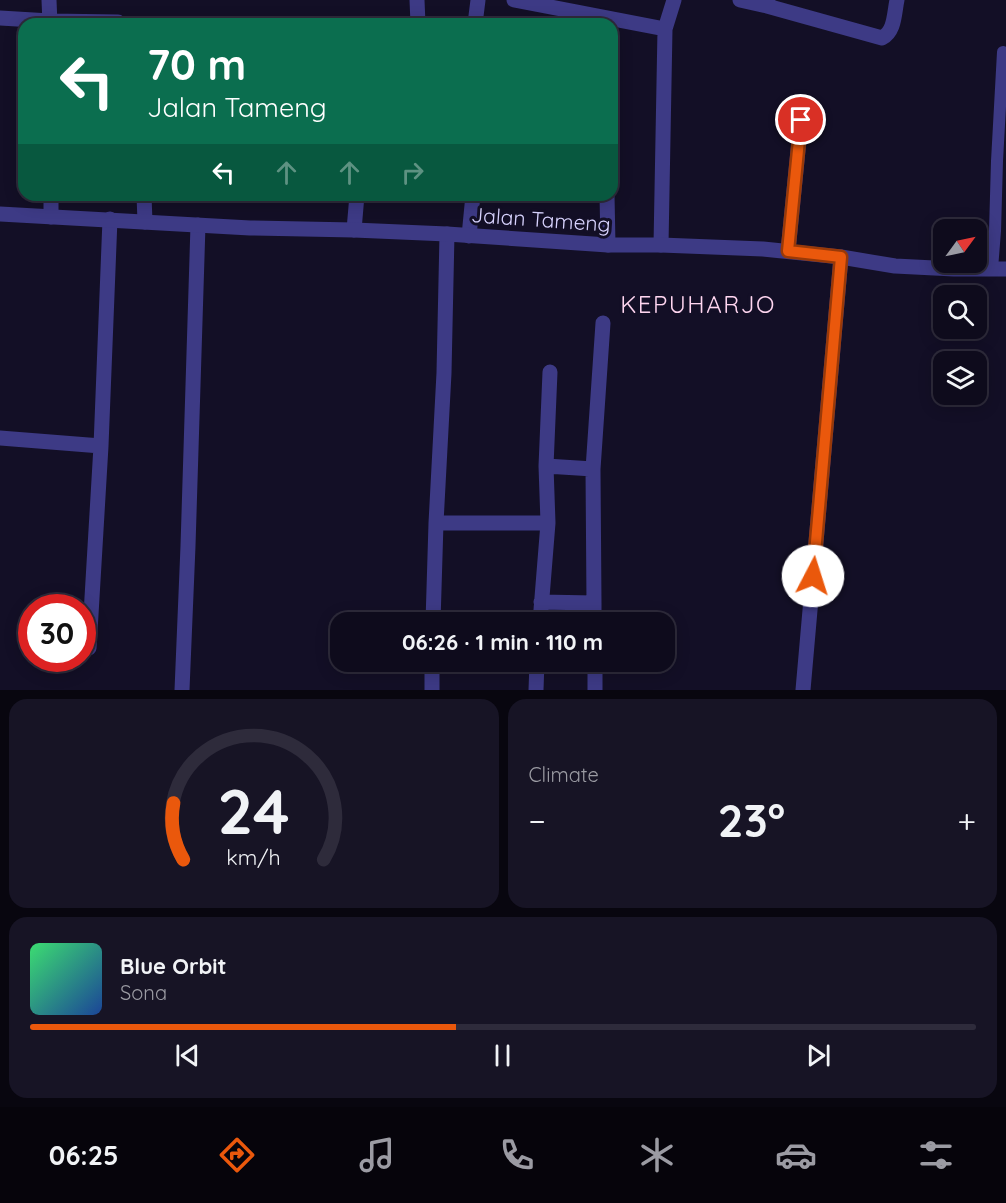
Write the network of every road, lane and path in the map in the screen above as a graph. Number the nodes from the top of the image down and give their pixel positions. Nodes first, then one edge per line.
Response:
1 (49, 0) edge
2 (417, 0) edge
3 (478, 0) edge
4 (514, 0) edge
5 (674, 0) edge
6 (740, 0) edge
7 (897, 0) edge
8 (768, 3) edge
9 (0, 18) edge
10 (50, 18) edge
11 (418, 18) edge
12 (476, 18) edge
13 (608, 18) edge
14 (18, 20) edge
15 (618, 20) edge
16 (665, 29) junction
17 (1003, 52) dead end
18 (801, 120) dead end
19 (1001, 161) edge
20 (51, 201) edge
21 (144, 201) edge
22 (356, 201) edge
23 (472, 201) edge
24 (607, 201) edge
25 (0, 214) edge
26 (51, 217) junction
27 (110, 219) junction
28 (145, 222) junction
29 (198, 225) junction
30 (354, 230) junction
31 (447, 234) junction
32 (469, 236) junction
33 (608, 245) junction
34 (661, 245) junction
35 (788, 251) junction
36 (841, 257) junction
37 (999, 269) edge
38 (603, 323) dead end
39 (550, 372) dead end
40 (0, 438) edge
41 (100, 446) junction
42 (546, 466) junction
43 (593, 469) junction
44 (436, 523) junction
45 (548, 523) junction
46 (92, 594) edge
47 (541, 602) junction
48 (594, 603) junction
49 (433, 612) edge
50 (540, 612) edge
51 (594, 612) edge
52 (432, 672) edge
53 (537, 672) edge
54 (595, 672) edge
55 (182, 690) edge
56 (432, 690) edge
57 (536, 690) edge
58 (595, 690) edge
59 (803, 690) edge

1 - 10 street
2 - 11 street
3 - 12 street
4 - 13 street
5 - 16 street
6 - 8 street
7 - 8 street
9 - 14 street
15 - 16 street
16 - 34 street
17 - 19 lane
18 - 35 street
19 - 37 lane
20 - 26 street
21 - 28 street
22 - 30 street
23 - 32 street
24 - 33 street
25 - 26 street, Jalan Tameng
26 - 27 street, Jalan Tameng
27 - 28 street, Jalan Tameng
27 - 41 street
28 - 29 street, Jalan Tameng
29 - 30 street, Jalan Tameng
29 - 55 street
30 - 31 street, Jalan Tameng
31 - 32 street, Jalan Tameng
31 - 44 street
32 - 33 street, Jalan Tameng
33 - 34 street, Jalan Tameng
34 - 35 street, Jalan Tameng
35 - 36 street, Jalan Tameng
36 - 37 street, Jalan Tameng
36 - 59 street
38 - 43 street
39 - 42 street
40 - 41 street
41 - 46 street
42 - 43 street
42 - 45 street
43 - 48 street
44 - 45 street
44 - 49 street
45 - 47 street
47 - 48 street
47 - 50 street
48 - 51 street
52 - 56 street
53 - 57 street
54 - 58 street

